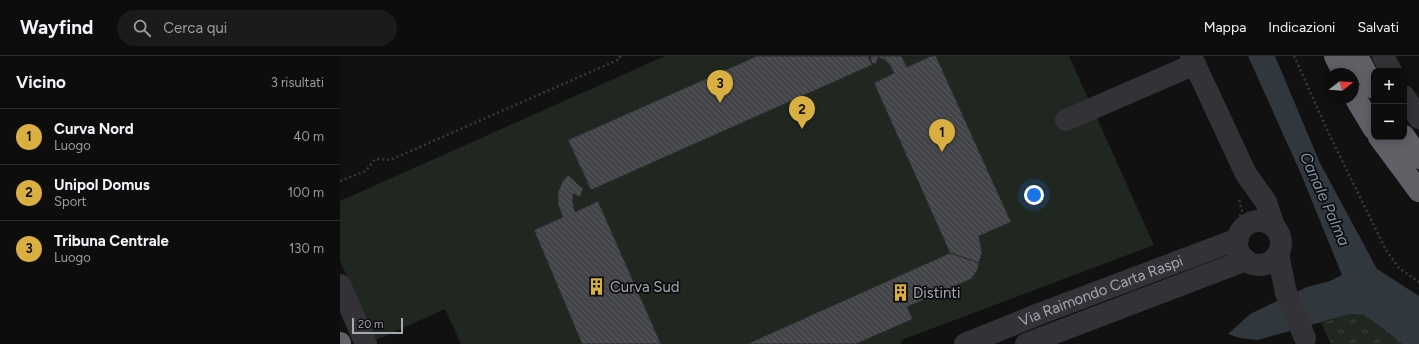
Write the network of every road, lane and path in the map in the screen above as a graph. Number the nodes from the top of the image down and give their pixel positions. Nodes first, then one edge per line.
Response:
1 (620, 56) edge
2 (1294, 56) edge
3 (1335, 56) edge
4 (1357, 56) edge
5 (1382, 56) edge
6 (1193, 60) edge
7 (1341, 68) edge
8 (1389, 68) edge
9 (1371, 82) edge
10 (1407, 100) edge
11 (1359, 104) edge
12 (1419, 118) edge
13 (1066, 120) dead end
14 (1371, 124) edge
15 (1381, 140) edge
16 (1407, 140) edge
17 (1419, 158) edge
18 (1246, 174) junction
19 (340, 181) edge
20 (1419, 191) edge
21 (1239, 196) dead end
22 (1274, 226) junction
23 (1240, 229) junction
24 (1278, 254) junction
25 (1253, 262) junction
26 (1419, 282) edge
27 (340, 285) edge
28 (1286, 293) junction
29 (364, 341) edge
30 (1306, 341) edge
31 (965, 344) edge
32 (1026, 344) edge

1 - 19 path
2 - 26 path
3 - 7 highway
4 - 9 highway
5 - 8 street
6 - 13 street
6 - 18 street
10 - 12 street
11 - 14 highway
15 - 20 highway
16 - 17 highway
18 - 22 street
18 - 23 street
21 - 23 path
22 - 23 street
22 - 24 street
23 - 25 street
23 - 31 street, Via Raimondo Carta Raspi
24 - 25 street
24 - 28 street
25 - 28 street
25 - 32 street, Via Raimondo Carta Raspi
27 - 29 street
28 - 30 street, bridge

